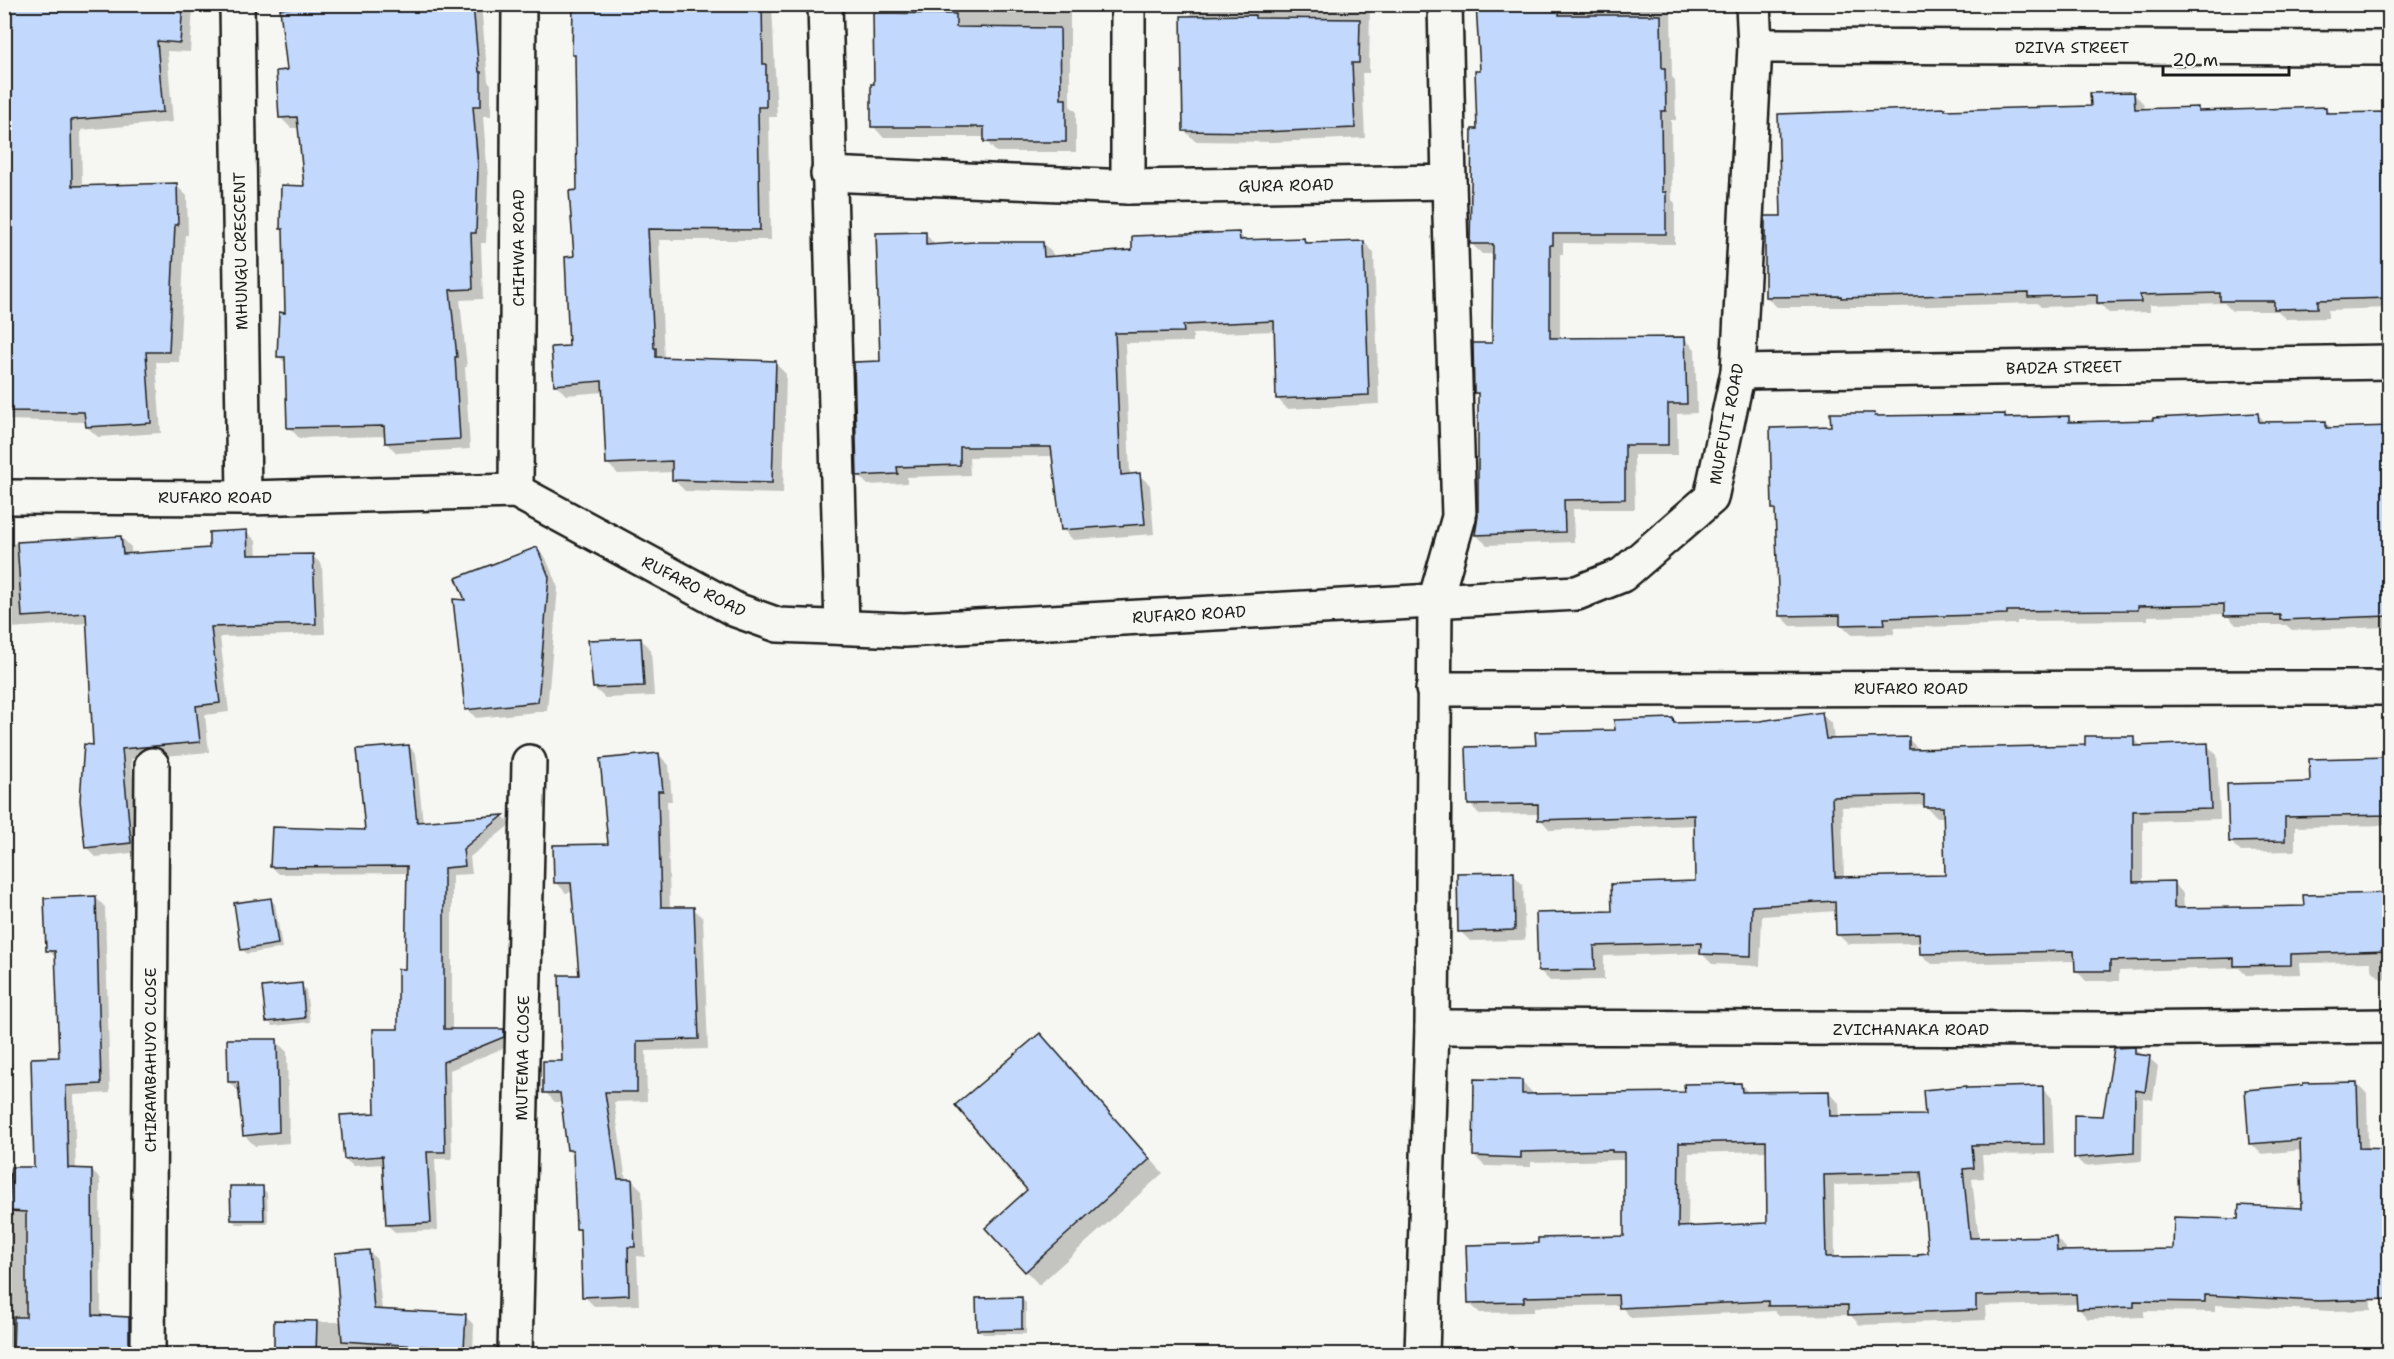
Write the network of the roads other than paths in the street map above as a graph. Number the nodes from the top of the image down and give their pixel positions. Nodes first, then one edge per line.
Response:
1 (237, 4) edge
2 (519, 4) edge
3 (825, 4) edge
4 (1128, 4) edge
5 (1445, 4) edge
6 (1753, 4) edge
7 (1755, 46) junction
8 (2390, 48) edge
9 (828, 174) junction
10 (1449, 182) junction
11 (1128, 187) junction
12 (2390, 362) edge
13 (1738, 372) junction
14 (516, 491) junction
15 (4, 497) edge
16 (244, 498) junction
17 (1435, 601) junction
18 (842, 627) junction
19 (2390, 688) edge
20 (1433, 689) junction
21 (529, 762) dead end
22 (152, 765) dead end
23 (2390, 1026) edge
24 (1432, 1027) junction
25 (148, 1354) edge
26 (514, 1354) edge
27 (1422, 1354) edge

1 - 16 street, MHUNGU CRESCENT
2 - 14 street, CHIHWA ROAD
3 - 9 street
4 - 11 street
5 - 10 street
6 - 7 street, MUPFUTI ROAD
7 - 8 street, DZIVA STREET
7 - 13 street, MUPFUTI ROAD
9 - 11 street, GURA ROAD
9 - 18 street
10 - 11 street, GURA ROAD
10 - 17 street
12 - 13 street, BADZA STREET
13 - 17 street, MUPFUTI ROAD
14 - 16 street, RUFARO ROAD
14 - 18 street, RUFARO ROAD
15 - 16 street, RUFARO ROAD
17 - 18 street, RUFARO ROAD
17 - 20 street
19 - 20 street, RUFARO ROAD
20 - 24 street
21 - 26 street, MUTEMA CLOSE
22 - 25 street, CHIRAMBAHUYO CLOSE
23 - 24 street, ZVICHANAKA ROAD
24 - 27 street

